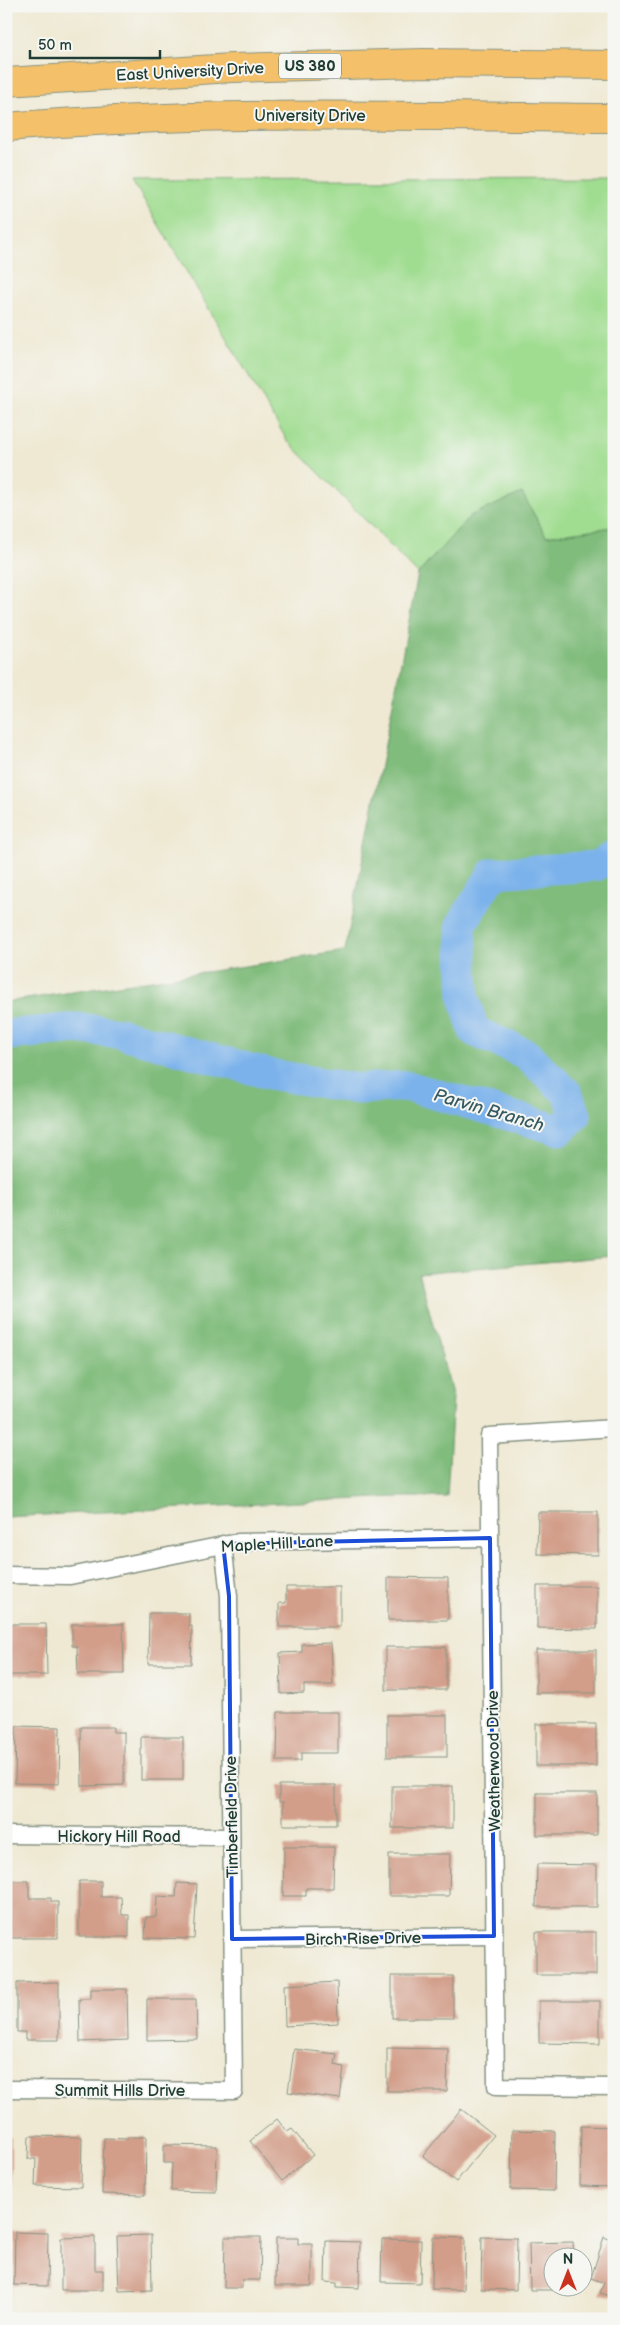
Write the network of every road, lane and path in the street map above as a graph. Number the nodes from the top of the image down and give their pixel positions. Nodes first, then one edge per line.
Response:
1 (6, 64) edge
2 (614, 65) edge
3 (119, 74) junction
4 (6, 82) edge
5 (614, 118) edge
6 (6, 127) edge
7 (614, 1428) edge
8 (490, 1538) junction
9 (223, 1544) junction
10 (6, 1575) edge
11 (6, 1835) edge
12 (231, 1836) junction
13 (494, 1936) junction
14 (232, 1939) junction
15 (614, 2087) edge
16 (6, 2089) edge
17 (234, 2091) joint

1 - 3 highway
2 - 3 highway, East University Drive / US 380
3 - 4 highway, East University Drive / US 380
5 - 6 highway, University Drive
7 - 8 street, Weatherwood Drive
8 - 9 street, Maple Hill Lane
8 - 13 street, Weatherwood Drive
9 - 10 street, Maple Hill Lane
9 - 12 street, Timberfield Drive
11 - 12 street, Hickory Hill Road
12 - 14 street, Timberfield Drive
13 - 14 street, Birch Rise Drive
13 - 15 street, Weatherwood Drive
14 - 17 street, Timberfield Drive
16 - 17 street, Summit Hills Drive

